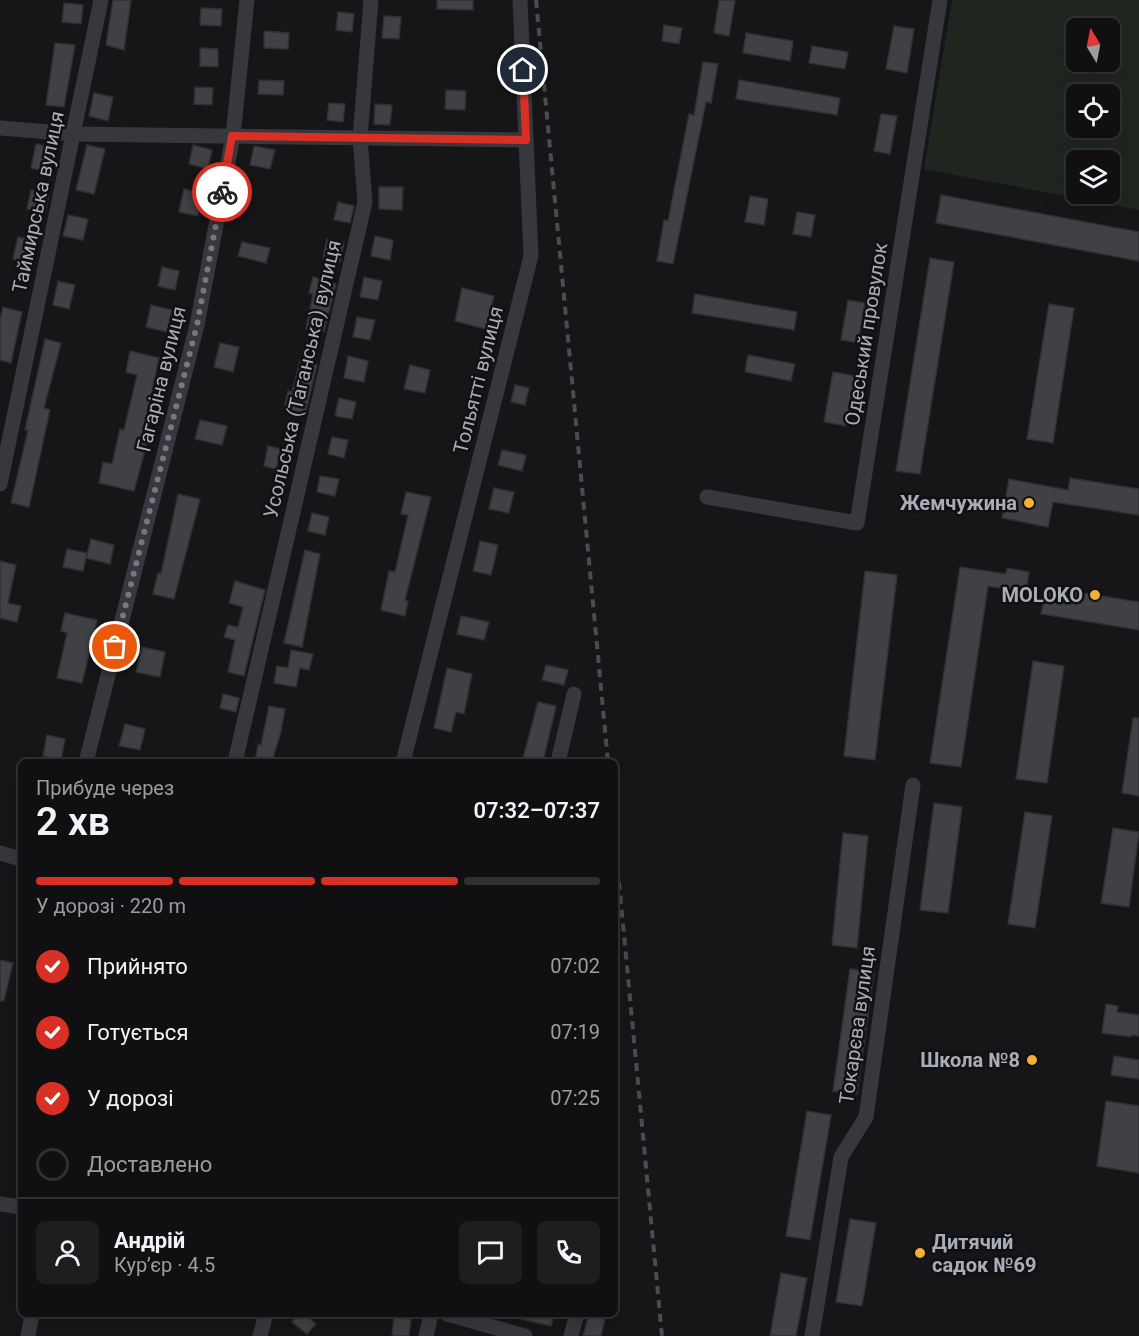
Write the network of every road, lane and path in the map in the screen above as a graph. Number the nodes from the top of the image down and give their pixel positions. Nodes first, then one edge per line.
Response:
1 (101, 0) edge
2 (248, 0) edge
3 (372, 0) edge
4 (520, 0) edge
5 (940, 0) edge
6 (0, 128) edge
7 (74, 134) junction
8 (232, 136) junction
9 (360, 138) junction
10 (526, 140) junction
11 (0, 484) edge
12 (707, 497) dead end
13 (574, 694) dead end
14 (87, 759) edge
15 (236, 759) edge
16 (405, 759) edge
17 (559, 759) edge
18 (913, 785) dead end
19 (0, 853) edge
20 (18, 858) edge
21 (0, 1204) edge
22 (18, 1207) edge
23 (31, 1317) edge
24 (265, 1317) edge
25 (430, 1317) edge
26 (458, 1317) edge
27 (576, 1317) edge
28 (28, 1336) edge
29 (260, 1336) edge
30 (426, 1336) edge
31 (525, 1336) edge
32 (571, 1336) edge
33 (812, 1336) edge

1 - 7 street, Таймирська вулиця
2 - 8 street, Гагаріна вулиця
3 - 9 street, Усольська (Таганська) вулиця
4 - 10 street, Тольятті вулиця
5 - 12 street, Одеський провулок
6 - 7 street
7 - 8 street
7 - 11 street, Таймирська вулиця
8 - 9 street
8 - 14 street, Гагаріна вулиця
9 - 10 street
9 - 15 street, Усольська (Таганська) вулиця
10 - 16 street, Тольятті вулиця
13 - 17 street
18 - 33 street, Токарєва вулиця
19 - 20 street
21 - 22 street
23 - 28 street
24 - 29 street
25 - 30 street
26 - 31 street
27 - 32 street

